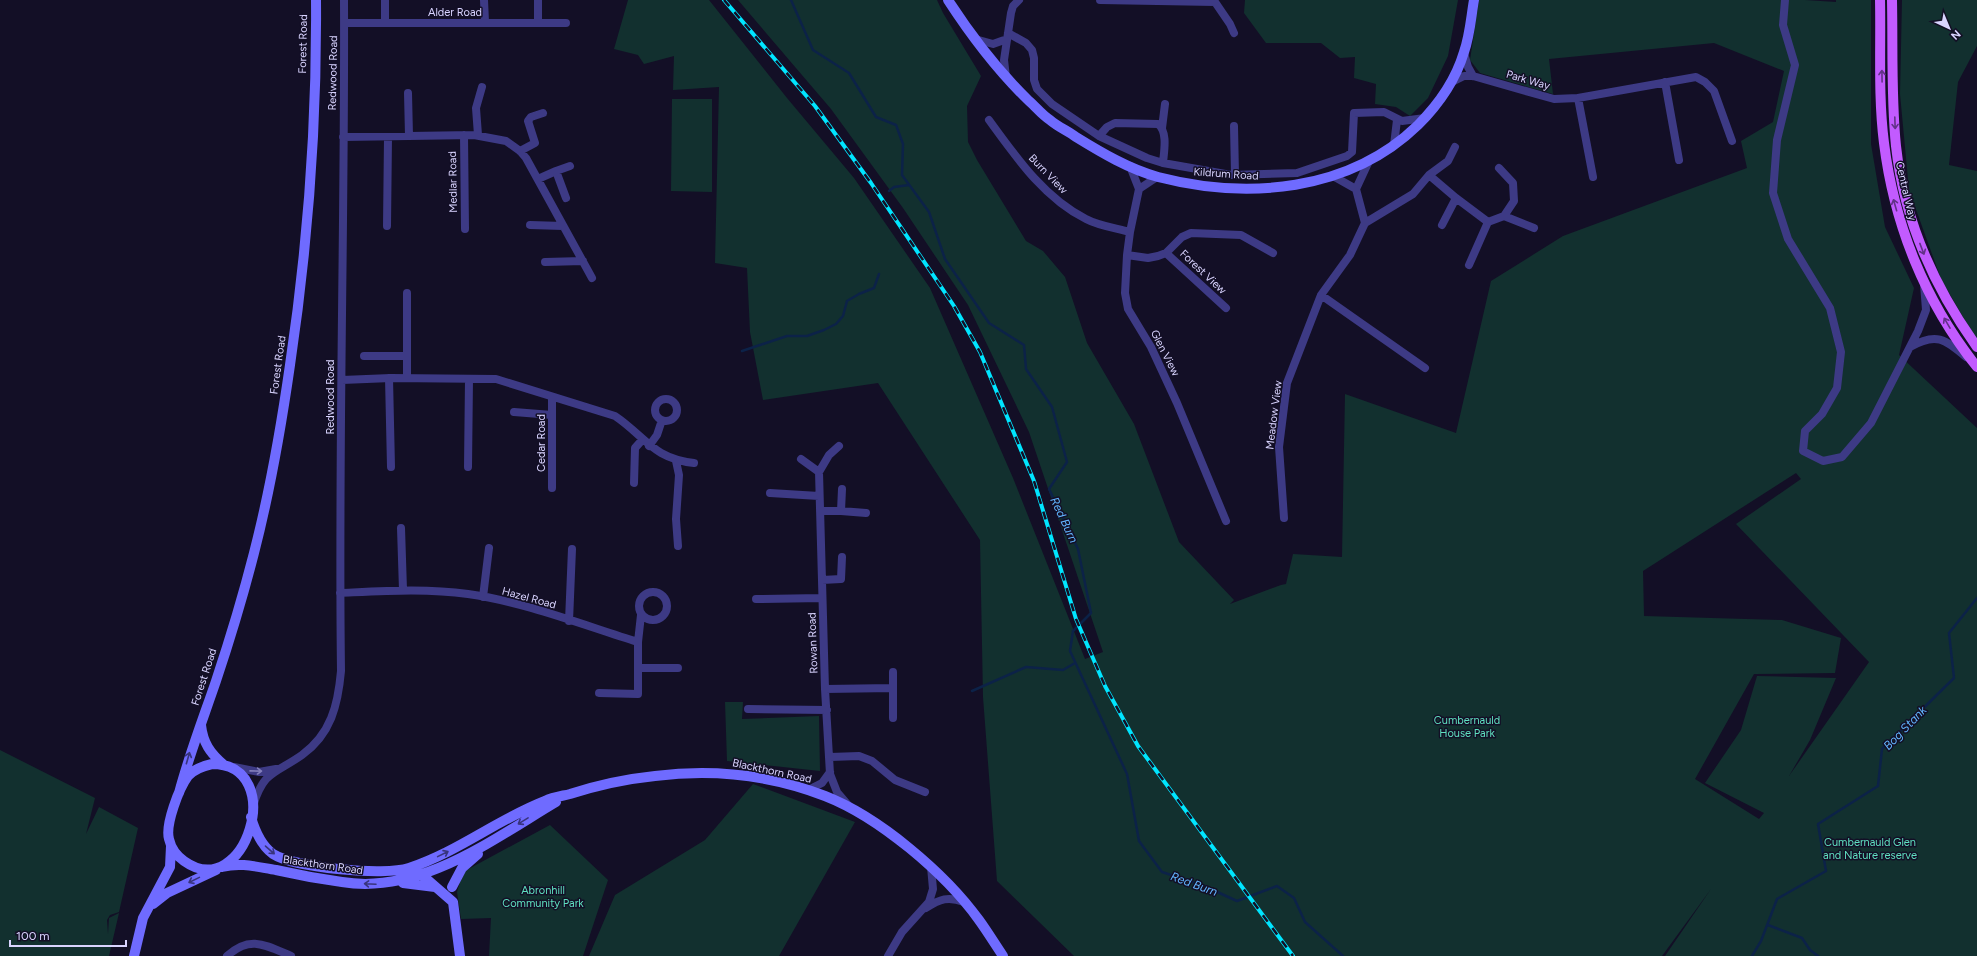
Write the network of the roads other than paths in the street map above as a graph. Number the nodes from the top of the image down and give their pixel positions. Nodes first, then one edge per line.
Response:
1 (316, 0) edge
2 (344, 0) edge
3 (385, 0) edge
4 (484, 0) edge
5 (538, 0) edge
6 (948, 0) edge
7 (1019, 0) edge
8 (1100, 0) edge
9 (1474, 0) edge
10 (1785, 0) edge
11 (1880, 0) edge
12 (1892, 0) edge
13 (484, 22) junction
14 (538, 22) junction
15 (344, 23) junction
16 (386, 23) junction
17 (566, 24) dead end
18 (1234, 33) dead end
19 (1007, 36) junction
20 (974, 39) junction
21 (1464, 53) junction
22 (1473, 76) junction
23 (1007, 79) junction
24 (1664, 82) junction
25 (1450, 84) junction
26 (482, 87) dead end
27 (408, 93) dead end
28 (1578, 98) junction
29 (1165, 104) dead end
30 (543, 113) dead end
31 (1425, 118) junction
32 (989, 120) dead end
33 (1397, 120) junction
34 (1234, 126) dead end
35 (1162, 128) junction
36 (464, 135) junction
37 (478, 135) junction
38 (409, 136) junction
39 (1099, 136) junction
40 (343, 137) junction
41 (388, 137) junction
42 (1732, 141) dead end
43 (1394, 145) junction
44 (1455, 147) dead end
45 (520, 150) junction
46 (1679, 160) dead end
47 (1369, 161) junction
48 (1163, 163) junction
49 (570, 166) dead end
50 (1130, 166) junction
51 (1499, 168) dead end
52 (556, 171) junction
53 (1235, 175) junction
54 (1429, 175) junction
55 (1332, 176) junction
56 (1157, 177) junction
57 (1593, 177) dead end
58 (538, 179) junction
59 (1356, 188) junction
60 (1139, 189) junction
61 (566, 198) dead end
62 (1456, 198) junction
63 (1504, 216) junction
64 (1488, 222) junction
65 (1365, 223) junction
66 (530, 225) dead end
67 (1442, 225) dead end
68 (387, 226) dead end
69 (563, 226) junction
70 (1534, 228) dead end
71 (465, 229) dead end
72 (1130, 232) junction
73 (1166, 253) junction
74 (1273, 253) dead end
75 (1127, 255) junction
76 (583, 261) junction
77 (545, 262) dead end
78 (1469, 265) dead end
79 (592, 278) dead end
80 (1924, 283) junction
81 (407, 293) dead end
82 (1320, 295) junction
83 (1226, 308) dead end
84 (1977, 347) edge
85 (1909, 348) junction
86 (364, 356) dead end
87 (407, 356) junction
88 (1976, 365) edge
89 (1425, 368) dead end
90 (389, 378) junction
91 (407, 378) junction
92 (469, 379) junction
93 (342, 380) junction
94 (552, 397) junction
95 (514, 412) dead end
96 (552, 414) junction
97 (662, 420) dead end
98 (646, 442) junction
99 (840, 446) dead end
100 (801, 459) dead end
101 (676, 461) junction
102 (694, 463) dead end
103 (391, 466) dead end
104 (468, 467) dead end
105 (818, 472) junction
106 (634, 483) dead end
107 (552, 488) dead end
108 (842, 490) dead end
109 (770, 494) dead end
110 (819, 496) junction
111 (820, 511) junction
112 (840, 511) junction
113 (866, 513) dead end
114 (1284, 518) dead end
115 (1226, 521) dead end
116 (401, 528) dead end
117 (678, 546) dead end
118 (489, 548) dead end
119 (572, 549) dead end
120 (842, 557) dead end
121 (822, 580) junction
122 (403, 590) junction
123 (340, 593) junction
124 (483, 598) junction
125 (822, 598) junction
126 (756, 599) dead end
127 (641, 615) dead end
128 (569, 621) junction
129 (638, 642) junction
130 (638, 668) junction
131 (678, 668) dead end
132 (893, 672) dead end
133 (825, 688) junction
134 (893, 688) junction
135 (599, 693) dead end
136 (748, 709) dead end
137 (826, 710) junction
138 (893, 718) dead end
139 (201, 723) junction
140 (830, 757) junction
141 (229, 766) junction
142 (279, 768) junction
143 (830, 772) junction
144 (808, 790) junction
145 (925, 792) dead end
146 (179, 793) junction
147 (568, 794) junction
148 (854, 811) junction
149 (252, 812) junction
150 (502, 835) junction
151 (468, 841) junction
152 (170, 844) junction
153 (459, 859) junction
154 (930, 866) junction
155 (221, 867) junction
156 (407, 869) junction
157 (422, 875) junction
158 (393, 883) junction
159 (435, 887) junction
160 (452, 887) junction
161 (454, 902) junction
162 (964, 902) junction
163 (148, 908) junction
164 (925, 908) junction
165 (134, 956) edge
166 (227, 956) edge
167 (291, 956) edge
168 (460, 956) edge
169 (888, 956) edge
170 (1003, 956) edge

1 - 139 street, Forest Road
2 - 15 street, Redwood Road
3 - 16 street
4 - 13 street
5 - 14 street
6 - 20 street, Kildrum Road
7 - 19 street
8 - 18 street
9 - 21 street, Kildrum Road
10 - 85 street
80 -> 11 main road, Central Way
12 -> 84 main road, Central Way
13 - 14 street, Alder Road
13 - 16 street, Alder Road
14 - 17 street, Alder Road
15 - 16 street, Alder Road
15 - 40 street, Redwood Road
19 - 20 street
19 - 23 street
19 - 39 street
20 - 23 street, Kildrum Road
21 - 22 street
21 - 25 street, Kildrum Road
22 - 25 street
22 - 28 street, Park Way
23 - 50 street, Kildrum Road
24 - 28 street, Park Way
24 - 42 street, Park Way
24 - 46 street
25 - 31 street, Kildrum Road
26 - 37 street
27 - 38 street
28 - 57 street
29 - 35 street
30 - 45 street
31 - 33 street
31 - 43 street, Kildrum Road
32 - 72 street, Burn View
33 - 43 street
33 - 53 street
34 - 53 street
35 - 39 street
35 - 48 street
36 - 37 street, Medlar Road
36 - 38 street, Medlar Road
36 - 71 street, Medlar Road
37 - 45 street, Medlar Road
38 - 41 street, Medlar Road
39 - 48 street
40 - 41 street, Medlar Road
40 - 93 street, Redwood Road
41 - 68 street
43 - 47 street, Kildrum Road
44 - 54 street
45 - 58 street, Medlar Road
47 - 55 street, Kildrum Road
47 - 59 street
48 - 53 street
49 - 52 street
50 - 56 street, Kildrum Road
50 - 60 street
51 - 63 street
52 - 58 street
52 - 61 street
54 - 62 street
54 - 65 street
55 - 56 street, Kildrum Road
55 - 59 street
56 - 60 street
58 - 69 street, Medlar Road
59 - 65 street
60 - 72 street, Glen View
62 - 64 street
62 - 67 street
63 - 64 street
63 - 70 street
64 - 78 street
65 - 82 street, Meadow View
66 - 69 street
69 - 76 street, Medlar Road
72 - 75 street, Glen View
73 - 74 street, Forest View
73 - 75 street, Forest View
73 - 83 street, Forest View
75 - 115 street, Glen View
76 - 77 street
76 - 79 street, Medlar Road
80 - 85 street
88 -> 80 main road, Central Way
81 - 87 street
82 - 89 street
82 - 114 street, Meadow View
85 - 88 street
86 - 87 street
87 - 91 street
90 - 91 street
90 - 93 street
90 - 103 street
91 - 92 street
92 - 94 street
92 - 104 street
93 - 123 street, Redwood Road
94 - 96 street, Cedar Road
94 - 98 street
95 - 96 street
96 - 107 street, Cedar Road
97 - 98 street
98 - 101 street
98 - 106 street
99 - 105 street
100 - 105 street
101 - 102 street
101 - 117 street
105 - 110 street, Rowan Road
108 - 112 street
109 - 110 street
110 - 111 street, Rowan Road
111 - 112 street
111 - 121 street, Rowan Road
112 - 113 street
116 - 122 street
118 - 124 street
119 - 128 street, Hazel Road
120 - 121 street
121 - 125 street, Rowan Road
122 - 123 street, Hazel Road
122 - 124 street, Hazel Road
123 - 142 street, Redwood Road
124 - 128 street, Hazel Road
125 - 126 street, Rowan Road
125 - 133 street, Rowan Road
127 - 129 street
128 - 129 street, Hazel Road
129 - 130 street
130 - 131 street
130 - 135 street
132 - 134 street
133 - 134 street, Rowan Road
133 - 137 street, Rowan Road
134 - 138 street
136 - 137 street
137 - 140 street, Rowan Road
139 - 141 street, Forest Road
146 -> 139 street, Forest Road
140 - 143 street, Rowan Road
140 - 145 street
141 -> 142 street, Redwood Road
141 - 146 street
141 - 149 street
142 - 149 street, Redwood Road
143 - 144 street
143 - 148 street, Rowan Road
144 - 147 street, Blackthorn Road
144 - 148 street, Blackthorn Road
146 - 152 street
147 -> 150 street, Blackthorn Road
147 - 151 street, Blackthorn Road
148 - 154 street, Blackthorn Road
149 - 155 street
149 -> 156 street, Blackthorn Road
150 - 153 street, Blackthorn Road
150 - 160 street
151 - 153 street
156 -> 151 street, Blackthorn Road
152 - 155 street
152 - 163 street
153 - 157 street, Blackthorn Road
153 - 160 street
154 - 162 street, Blackthorn Road
154 - 164 street
158 -> 155 street, Blackthorn Road
155 -> 163 street
156 - 157 street
157 - 158 street, Blackthorn Road
157 - 159 street
158 - 159 street
159 - 161 street
160 - 161 street
161 - 168 street
162 - 164 street
162 - 170 street, Blackthorn Road
163 - 165 street
164 - 169 street
166 - 167 street

